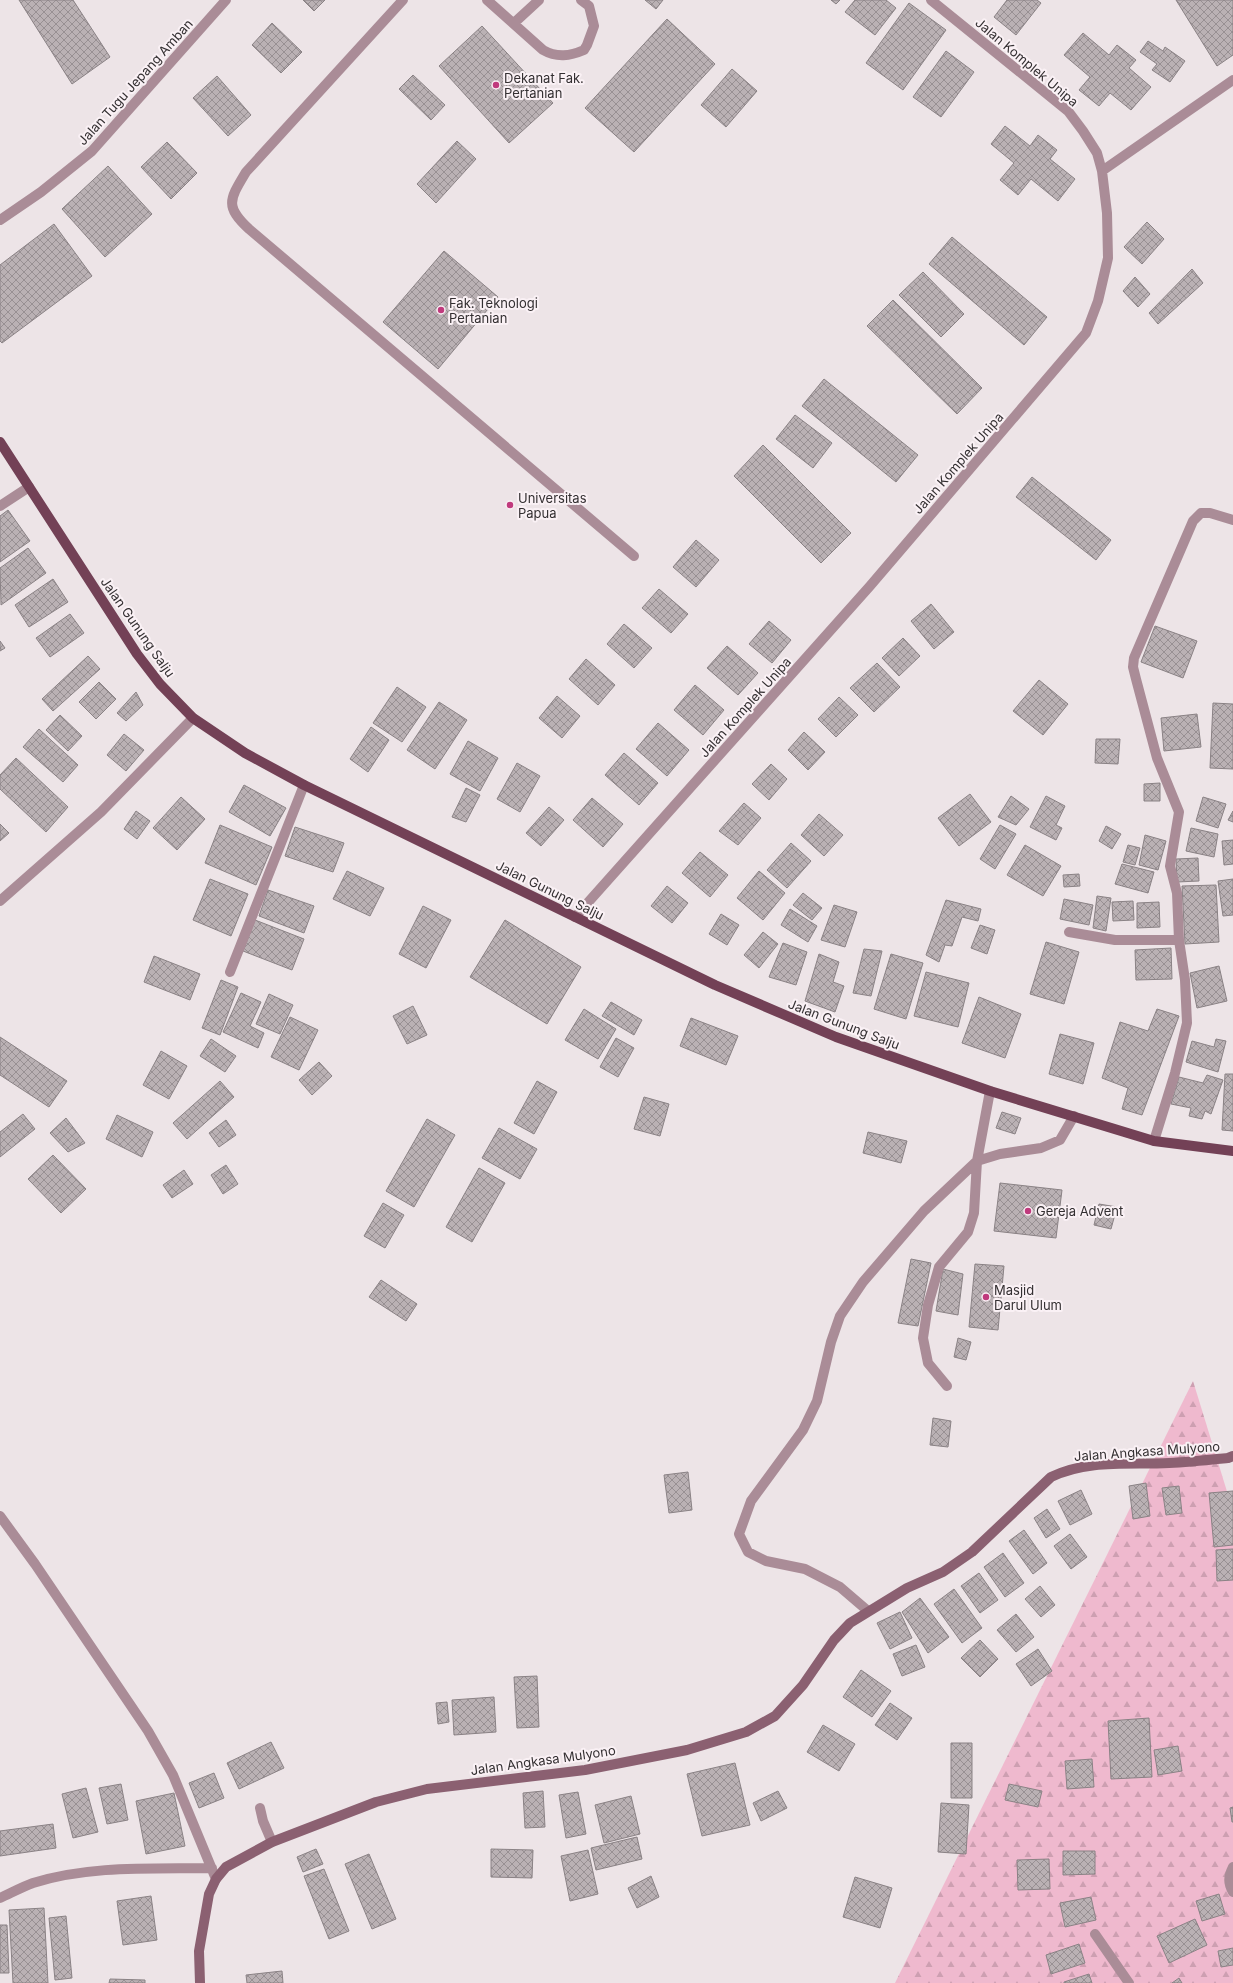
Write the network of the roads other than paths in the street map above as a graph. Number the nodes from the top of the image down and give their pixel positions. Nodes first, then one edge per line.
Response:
1 (226, 0) edge
2 (402, 0) edge
3 (487, 0) edge
4 (539, 0) edge
5 (581, 0) edge
6 (931, 0) edge
7 (514, 24) junction
8 (1233, 80) edge
9 (1102, 171) junction
10 (0, 220) edge
11 (0, 442) edge
12 (29, 487) junction
13 (0, 506) edge
14 (1233, 520) edge
15 (634, 556) dead end
16 (193, 718) junction
17 (304, 785) junction
18 (0, 901) edge
19 (575, 917) junction
20 (1069, 932) dead end
21 (1179, 940) junction
22 (230, 972) dead end
23 (990, 1091) junction
24 (1074, 1116) junction
25 (1154, 1141) junction
26 (1233, 1151) edge
27 (977, 1161) junction
28 (947, 1386) dead end
29 (1231, 1459) edge
30 (0, 1516) edge
31 (868, 1611) junction
32 (260, 1808) dead end
33 (272, 1842) junction
34 (1233, 1867) edge
35 (212, 1868) junction
36 (216, 1879) junction
37 (1233, 1892) edge
38 (0, 1898) edge
39 (1095, 1934) dead end
40 (200, 1983) edge
41 (1129, 1983) edge

1 - 10 street, Jalan Tugu Jepang Amban
2 - 15 street
3 - 7 street
4 - 7 street
5 - 7 street
6 - 9 street, Jalan Komplek Unipa
8 - 9 street
9 - 19 street, Jalan Komplek Unipa
11 - 12 main road, Jalan Gunung Salju
12 - 13 street
12 - 16 main road, Jalan Gunung Salju
14 - 21 street
16 - 17 main road, Jalan Gunung Salju
16 - 18 street
17 - 19 main road, Jalan Gunung Salju
17 - 22 street
19 - 23 main road, Jalan Gunung Salju
20 - 21 street
21 - 25 street
23 - 24 main road, Jalan Gunung Salju
23 - 27 street
24 - 25 main road, Jalan Gunung Salju
24 - 27 street
25 - 26 main road, Jalan Gunung Salju
27 - 28 street
27 - 31 street
29 - 31 main road, Jalan Angkasa Mulyono
30 - 35 street
31 - 33 main road, Jalan Angkasa Mulyono
32 - 33 street
33 - 36 main road, Jalan Angkasa Mulyono
34 - 37 street
35 - 36 street
35 - 38 street
36 - 40 main road, Jalan Angkasa Mulyono
39 - 41 street

